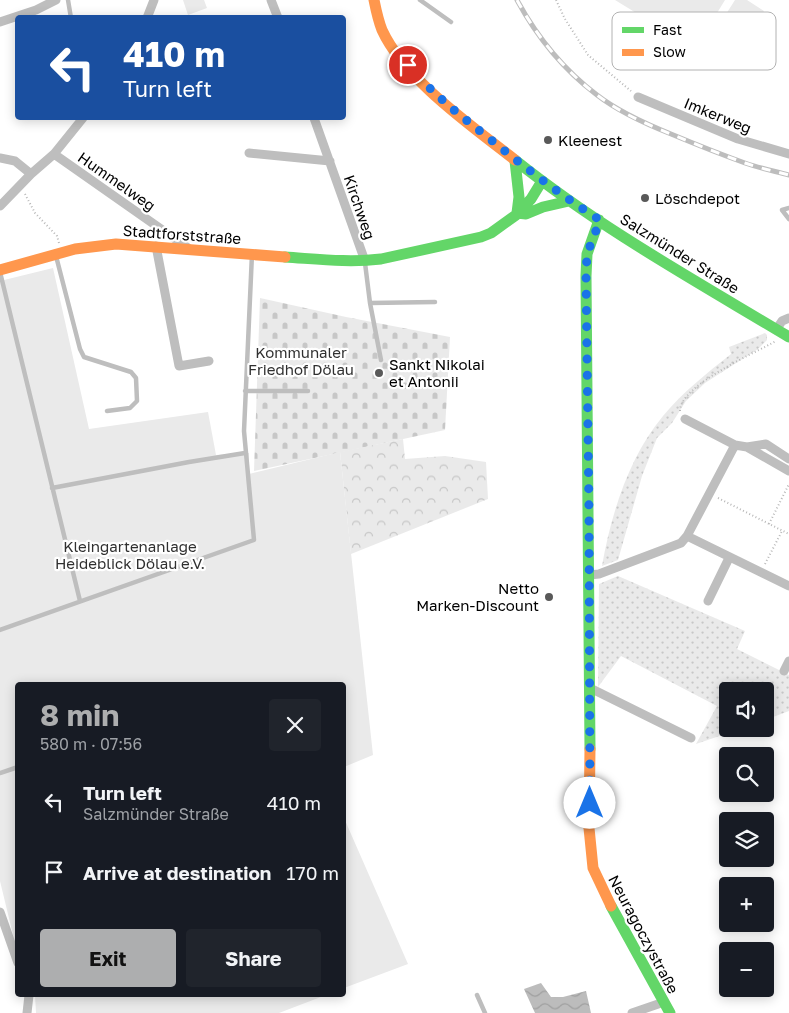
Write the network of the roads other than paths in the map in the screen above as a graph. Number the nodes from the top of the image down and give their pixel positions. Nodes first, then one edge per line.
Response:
1 (56, 0) edge
2 (68, 0) edge
3 (154, 0) edge
4 (271, 0) edge
5 (374, 0) edge
6 (420, 0) edge
7 (21, 15) edge
8 (70, 15) edge
9 (148, 15) edge
10 (277, 15) edge
11 (15, 17) edge
12 (0, 22) edge
13 (451, 22) dead end
14 (638, 97) road end
15 (81, 120) edge
16 (315, 120) edge
17 (249, 153) dead end
18 (54, 154) junction
19 (789, 154) edge
20 (0, 158) edge
21 (330, 161) junction
22 (515, 161) junction
23 (31, 174) junction
24 (542, 181) junction
25 (569, 201) junction
26 (0, 206) edge
27 (789, 208) edge
28 (517, 214) junction
29 (789, 219) edge
30 (600, 220) junction
31 (156, 246) junction
32 (188, 248) junction
33 (59, 253) junction
34 (252, 253) junction
35 (365, 261) junction
36 (0, 270) edge
37 (435, 302) dead end
38 (370, 303) junction
39 (789, 318) edge
40 (781, 336) edge
41 (209, 360) dead end
42 (381, 360) dead end
43 (245, 391) junction
44 (308, 392) dead end
45 (107, 411) dead end
46 (685, 419) road end
47 (735, 445) junction
48 (747, 446) junction
49 (245, 453) junction
50 (789, 459) edge
51 (789, 471) edge
52 (52, 488) junction
53 (687, 536) junction
54 (729, 558) junction
55 (589, 575) junction
56 (789, 586) edge
57 (80, 601) junction
58 (708, 601) dead end
59 (0, 630) edge
60 (789, 661) edge
61 (784, 671) dead end
62 (590, 688) junction
63 (692, 738) dead end
64 (15, 768) edge
65 (0, 773) edge
66 (0, 912) edge
67 (15, 954) edge
68 (478, 995) dead end
69 (29, 997) edge
70 (664, 1002) junction
71 (27, 1013) edge
72 (485, 1013) edge
73 (632, 1013) edge
74 (670, 1013) edge

1 - 7 street
2 - 8 lane
3 - 9 street
4 - 10 street
5 - 22 main road, Salzmünder Straße
6 - 13 lane
11 - 12 street
14 - 19 street, Imkerweg
15 - 18 street
16 - 21 street, Kirchweg
17 - 21 street, Kirchweg
18 - 23 street
18 - 32 street, Hummelweg
20 - 23 street
21 - 35 street, Kirchweg
22 - 24 main road, Salzmünder Straße
22 - 28 main road
23 - 26 street
24 - 25 main road, Salzmünder Straße
24 - 28 main road, Stadtforststraße
25 - 28 main road
25 - 30 main road, Salzmünder Straße
27 - 29 lane
28 - 35 main road, Stadtforststraße
30 - 40 main road, Salzmünder Straße
30 - 55 main road, Neuragoczystraße
31 - 32 main road, Stadtforststraße
31 - 33 main road, Stadtforststraße
31 - 41 street
32 - 34 main road, Stadtforststraße
33 - 36 main road, Stadtforststraße
33 - 45 lane
34 - 35 main road, Stadtforststraße
34 - 43 lane
35 - 38 lane
36 - 52 lane
37 - 38 lane
38 - 42 lane
39 - 40 street
43 - 44 lane
43 - 49 lane
46 - 47 street
47 - 48 street
47 - 53 street
48 - 50 street
48 - 51 street
49 - 52 lane
49 - 57 lane
52 - 57 lane
53 - 54 street
53 - 55 street
54 - 56 street
54 - 58 street
55 - 62 main road, Neuragoczystraße
57 - 59 lane
60 - 61 street
62 - 63 street
62 - 70 main road, Neuragoczystraße
64 - 65 lane
66 - 67 street
68 - 72 lane
69 - 71 street
70 - 73 street
70 - 74 main road, Neuragoczystraße

